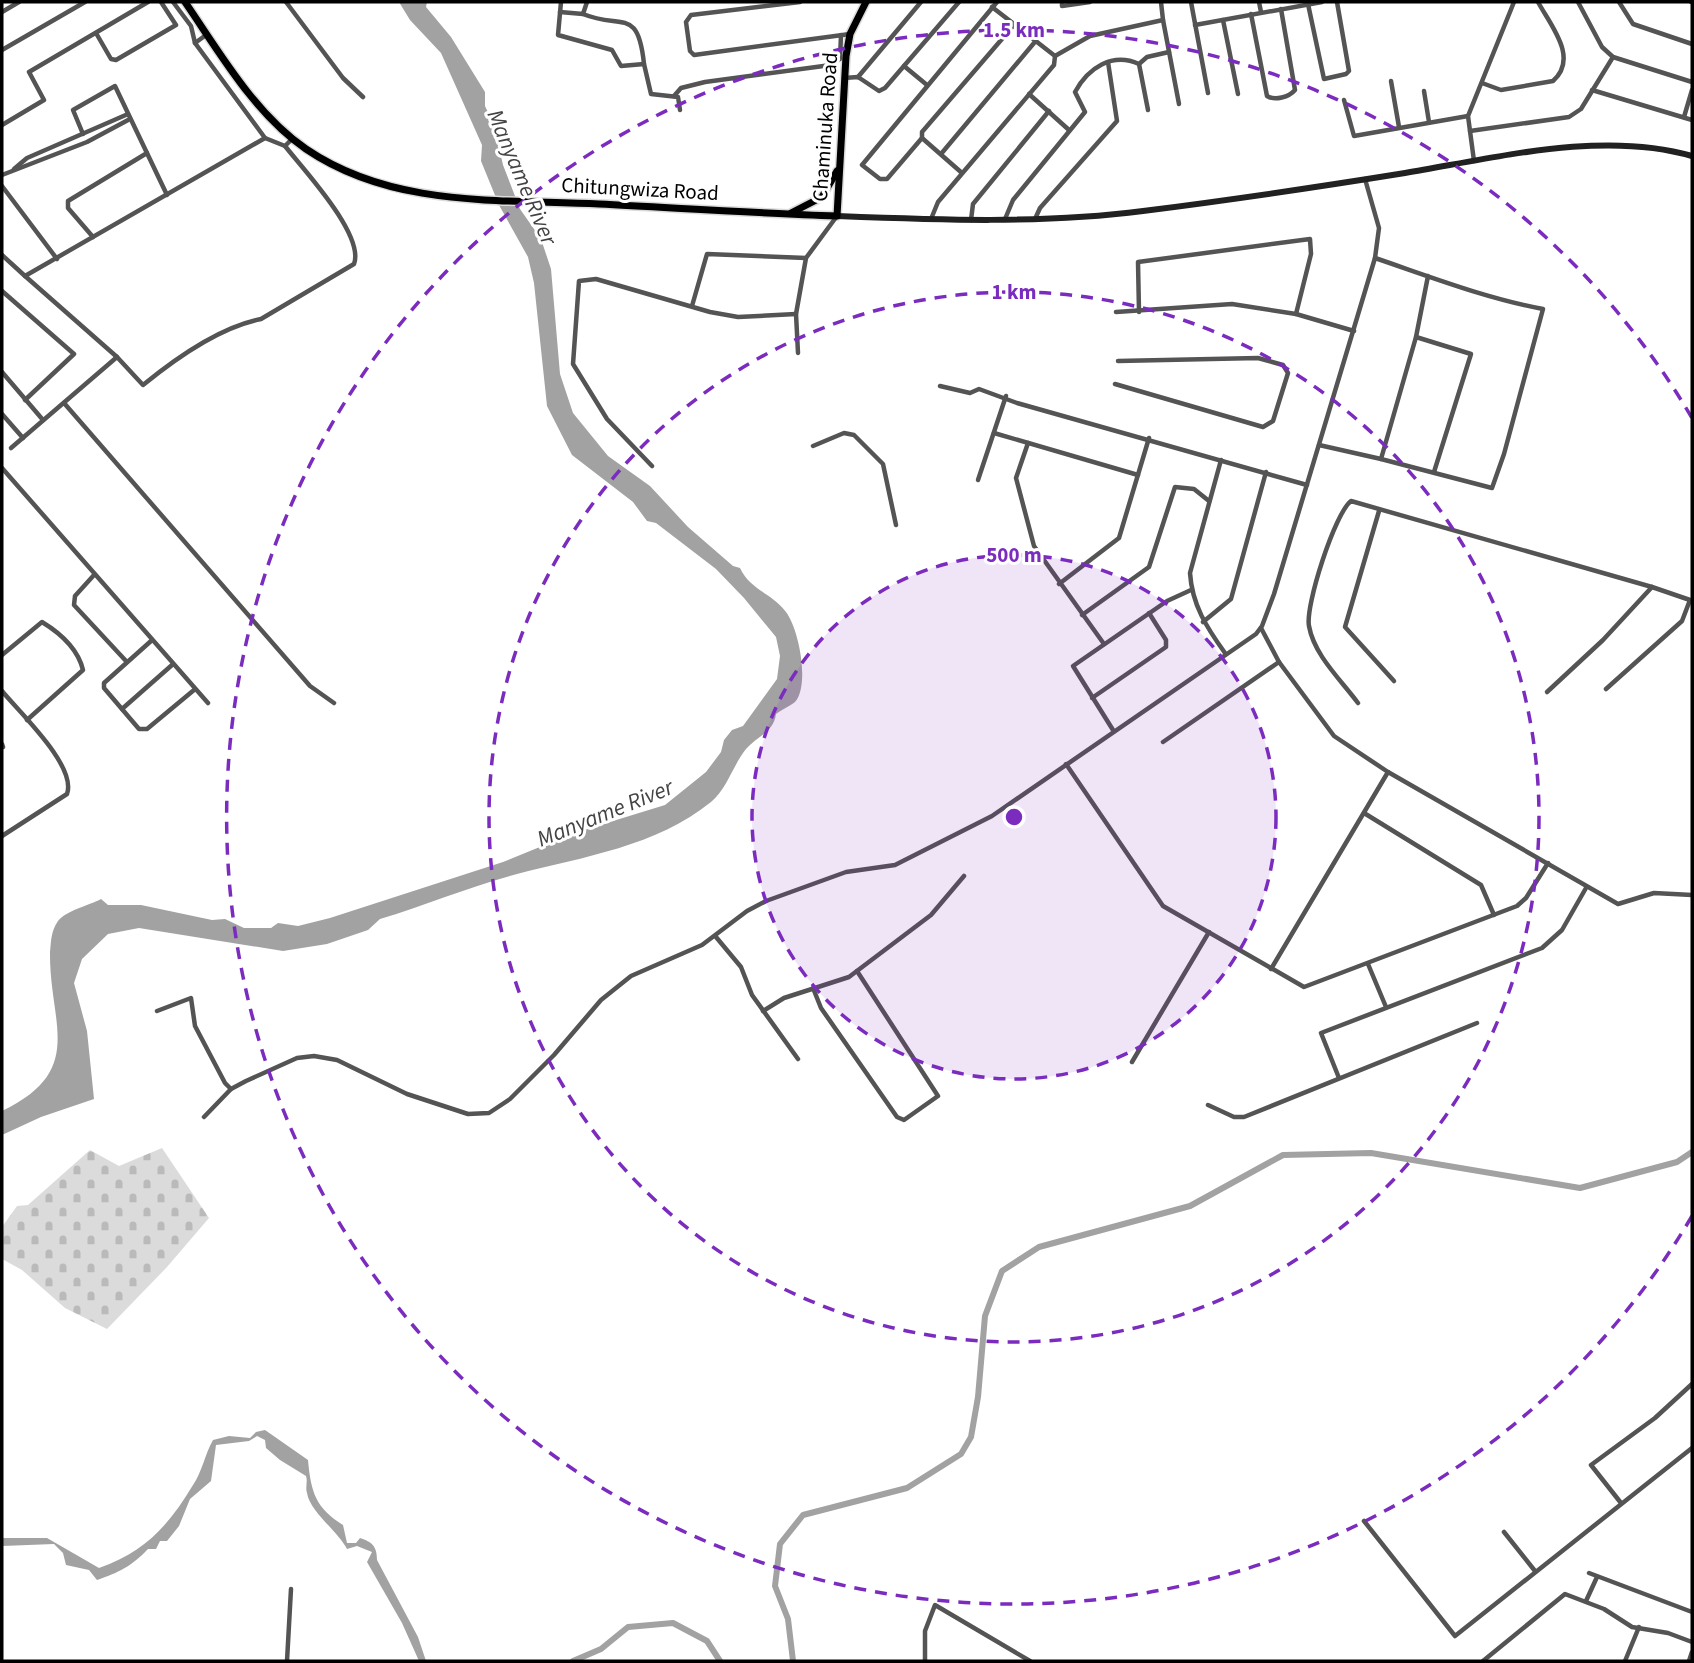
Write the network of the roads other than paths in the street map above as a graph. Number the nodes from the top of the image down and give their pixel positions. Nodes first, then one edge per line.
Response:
1 (19, 2) edge
2 (85, 2) edge
3 (148, 2) edge
4 (161, 2) edge
5 (173, 2) edge
6 (185, 2) edge
7 (286, 2) edge
8 (561, 2) edge
9 (587, 2) edge
10 (800, 2) edge
11 (866, 2) edge
12 (921, 2) edge
13 (958, 2) edge
14 (1062, 2) edge
15 (1090, 2) edge
16 (1161, 2) edge
17 (1191, 2) edge
18 (1259, 2) edge
19 (1322, 2) edge
20 (1337, 2) edge
21 (1514, 2) edge
22 (1538, 2) edge
23 (1578, 2) edge
24 (1619, 2) edge
25 (995, 4) edge
26 (1308, 4) junction
27 (1281, 9) junction
28 (2, 12) edge
29 (560, 12) junction
30 (1261, 12) junction
31 (583, 14) junction
32 (1251, 14) junction
33 (1163, 20) junction
34 (1223, 20) junction
35 (1014, 25) junction
36 (1195, 25) junction
37 (96, 33) junction
38 (208, 34) junction
39 (850, 34) junction
40 (841, 35) junction
41 (195, 43) junction
42 (1034, 43) junction
43 (1692, 44) edge
44 (2, 50) edge
45 (1169, 52) junction
46 (1055, 56) junction
47 (1613, 57) junction
48 (1108, 62) junction
49 (644, 64) junction
50 (1139, 64) junction
51 (904, 66) junction
52 (858, 77) junction
53 (844, 78) junction
54 (1391, 82) dead end
55 (1692, 82) edge
56 (1482, 83) junction
57 (927, 85) junction
58 (1592, 90) junction
59 (1692, 90) edge
60 (1424, 91) dead end
61 (1208, 93) dead end
62 (1029, 94) junction
63 (1238, 94) dead end
64 (674, 96) junction
65 (363, 97) dead end
66 (1344, 100) dead end
67 (1179, 104) dead end
68 (680, 110) dead end
69 (1148, 110) dead end
70 (1049, 111) junction
71 (1468, 116) junction
72 (129, 117) junction
73 (1684, 117) junction
74 (1692, 120) edge
75 (1429, 122) junction
76 (2, 125) edge
77 (1399, 127) junction
78 (1069, 130) junction
79 (1470, 131) junction
80 (83, 134) junction
81 (265, 138) junction
82 (293, 138) junction
83 (922, 138) junction
84 (285, 146) junction
85 (148, 153) junction
86 (941, 154) junction
87 (1692, 156) edge
88 (1474, 162) junction
89 (839, 168) junction
90 (10, 172) junction
91 (962, 173) junction
92 (2, 175) edge
93 (1365, 179) junction
94 (2, 186) edge
95 (167, 195) junction
96 (786, 215) junction
97 (837, 216) junction
98 (1035, 219) junction
99 (930, 220) junction
100 (1005, 220) junction
101 (971, 221) junction
102 (93, 237) junction
103 (2, 256) edge
104 (806, 258) junction
105 (1375, 258) junction
106 (57, 259) junction
107 (25, 276) junction
108 (1428, 276) junction
109 (2, 291) edge
110 (692, 306) junction
111 (1116, 312) dead end
112 (1139, 312) junction
113 (796, 314) junction
114 (1296, 314) junction
115 (1354, 331) junction
116 (1416, 337) junction
117 (798, 353) dead end
118 (117, 357) junction
119 (1118, 361) dead end
120 (2, 372) edge
121 (1115, 384) dead end
122 (940, 386) dead end
123 (1006, 396) junction
124 (25, 400) junction
125 (64, 403) junction
126 (2, 414) edge
127 (43, 421) junction
128 (994, 433) junction
129 (1149, 438) junction
130 (23, 439) junction
131 (1028, 443) junction
132 (1319, 445) junction
133 (813, 446) dead end
134 (11, 448) dead end
135 (1381, 459) junction
136 (1222, 460) junction
137 (652, 466) dead end
138 (2, 468) edge
139 (1266, 472) junction
140 (1434, 472) junction
141 (1138, 475) junction
142 (978, 480) dead end
143 (1307, 485) junction
144 (1209, 501) junction
145 (1379, 510) junction
146 (896, 525) dead end
147 (94, 575) junction
148 (1059, 584) junction
149 (1652, 587) junction
150 (1191, 590) junction
151 (1149, 614) junction
152 (1082, 615) junction
153 (1203, 622) junction
154 (1261, 628) junction
155 (151, 641) junction
156 (1104, 644) junction
157 (1225, 653) junction
158 (2, 654) edge
159 (127, 661) junction
160 (1279, 662) junction
161 (172, 665) junction
162 (1394, 681) dead end
163 (1606, 689) dead end
164 (194, 690) junction
165 (2, 691) edge
166 (1547, 692) dead end
167 (1092, 698) junction
168 (208, 703) dead end
169 (334, 703) dead end
170 (1357, 703) dead end
171 (121, 709) junction
172 (27, 720) junction
173 (1113, 730) junction
174 (1163, 742) dead end
175 (1066, 764) junction
176 (1388, 772) junction
177 (1364, 813) junction
178 (2, 836) edge
179 (1548, 863) junction
180 (964, 876) dead end
181 (1586, 887) junction
182 (1692, 895) edge
183 (1494, 915) junction
184 (1209, 932) junction
185 (716, 937) junction
186 (1368, 964) junction
187 (1270, 969) junction
188 (857, 971) junction
189 (813, 988) junction
190 (1386, 1007) junction
191 (158, 1011) dead end
192 (764, 1011) junction
193 (1478, 1023) dead end
194 (798, 1059) dead end
195 (1132, 1062) dead end
196 (1339, 1078) junction
197 (231, 1090) junction
198 (1208, 1105) dead end
199 (204, 1117) dead end
200 (1692, 1384) edge
201 (1692, 1448) edge
202 (1621, 1503) junction
203 (1364, 1521) dead end
204 (1504, 1532) dead end
205 (1535, 1571) junction
206 (1589, 1573) dead end
207 (1597, 1577) junction
208 (291, 1589) dead end
209 (1586, 1601) junction
210 (1692, 1612) edge
211 (1639, 1628) junction
212 (1692, 1642) edge
213 (1692, 1652) edge
214 (287, 1661) edge
215 (925, 1661) edge
216 (1030, 1661) edge
217 (1483, 1661) edge
218 (1625, 1661) edge
219 (1689, 1661) edge

1 - 28 street
2 - 44 street
3 - 37 street
4 - 37 street
5 - 41 street
6 - 38 main road, Chitungwiza Road
7 - 65 street
8 - 29 street
9 - 31 street
10 - 40 street
11 - 39 main road, Chaminuka Road
12 - 52 street
13 - 51 street
14 - 15 street
16 - 33 street
17 - 36 street
18 - 30 street
19 - 26 street
20 - 26 street
21 - 56 street
22 - 56 street
23 - 47 street
24 - 43 street
25 - 35 street
25 - 57 street
26 - 27 street
27 - 30 street
27 - 32 street
29 - 31 street
29 - 49 street
30 - 32 street
31 - 49 street
32 - 34 street
33 - 45 street
33 - 46 street
34 - 36 street
34 - 63 street
35 - 42 street
35 - 83 street
36 - 61 street
37 - 76 street
38 - 41 street
38 - 82 main road, Chitungwiza Road
39 - 40 street
39 - 53 main road, Chaminuka Road
40 - 64 street
41 - 81 street
42 - 46 street
42 - 86 street
45 - 50 street
45 - 67 street
46 - 62 street
47 - 55 street
47 - 58 street
48 - 50 street
48 - 78 street
48 - 98 street
49 - 64 street
50 - 69 street
51 - 52 street
51 - 57 street
52 - 53 street
53 - 89 main road, Chaminuka Road
54 - 77 street
56 - 71 street
57 - 83 street
58 - 73 street
58 - 79 street
59 - 73 street
60 - 75 street
62 - 70 street
62 - 91 street
64 - 68 street
66 - 77 street
70 - 78 street
70 - 101 street
71 - 75 street
71 - 79 street
72 - 80 street
72 - 80 street
72 - 85 street
72 - 90 street
73 - 74 street
75 - 77 street
78 - 100 street
79 - 88 street
80 - 90 street
81 - 84 street
81 - 95 street
82 - 84 street
82 - 96 main road, Chitungwiza Road
83 - 86 street
84 - 118 street
85 - 95 street
85 - 102 street
86 - 91 street
87 - 88 main road
88 - 93 main road
89 - 96 main road
89 - 97 main road, Chaminuka Road
90 - 92 street
91 - 99 street
93 - 98 main road
93 - 105 street
94 - 106 street
95 - 102 street
96 - 97 main road, Chitungwiza Road
97 - 99 main road
97 - 104 street
98 - 100 main road
99 - 101 main road
100 - 101 main road
102 - 106 street
103 - 107 street
104 - 110 street
104 - 113 street
105 - 108 street
105 - 115 street
106 - 107 street
107 - 118 street
108 - 116 street
108 - 140 street
109 - 124 street
110 - 113 street
110 - 137 street
111 - 112 street
112 - 114 street
112 - 114 street
113 - 117 street
114 - 115 street
115 - 132 street
116 - 135 street
116 - 140 street
118 - 125 street
119 - 121 street
120 - 124 street
122 - 123 street
123 - 128 street
123 - 129 street
124 - 127 street
125 - 127 street
125 - 169 street
126 - 130 street
127 - 130 street
128 - 131 street
128 - 142 street
129 - 136 street
129 - 141 street
130 - 134 street
131 - 141 street
131 - 148 street
132 - 135 street
132 - 143 street
133 - 146 street
135 - 140 street
136 - 139 street
136 - 144 street
138 - 147 street
139 - 143 street
139 - 153 street
141 - 148 street
143 - 154 street
144 - 150 street
144 - 152 street
145 - 149 street
145 - 162 street
145 - 170 street
147 - 155 street
147 - 159 street
148 - 152 street
149 - 163 street
149 - 166 street
150 - 151 street
150 - 153 street
151 - 156 street
151 - 167 street
152 - 156 street
153 - 157 street
154 - 157 street
154 - 160 street
155 - 159 street
155 - 161 street
156 - 167 street
157 - 173 street
158 - 172 street
159 - 171 street
160 - 174 street
160 - 176 street
161 - 164 street
161 - 171 street
164 - 168 street
164 - 171 street
165 - 172 street
167 - 173 street
172 - 178 street
173 - 175 street
175 - 184 street
175 - 185 street
176 - 177 street
176 - 179 street
177 - 183 street
177 - 187 street
179 - 181 street
179 - 183 street
180 - 188 street
181 - 182 street
181 - 190 street
183 - 186 street
184 - 187 street
184 - 195 street
185 - 192 street
185 - 197 street
186 - 187 street
186 - 190 street
188 - 189 street
188 - 189 street
189 - 192 street
190 - 196 street
191 - 197 street
192 - 194 street
193 - 196 street
196 - 198 street
197 - 199 street
200 - 202 street
201 - 202 street
202 - 205 street
203 - 205 street
204 - 205 street
206 - 207 street
207 - 209 street
207 - 210 street
208 - 214 street
209 - 211 street
209 - 217 street
211 - 212 street
211 - 218 street
213 - 219 street
215 - 216 street

